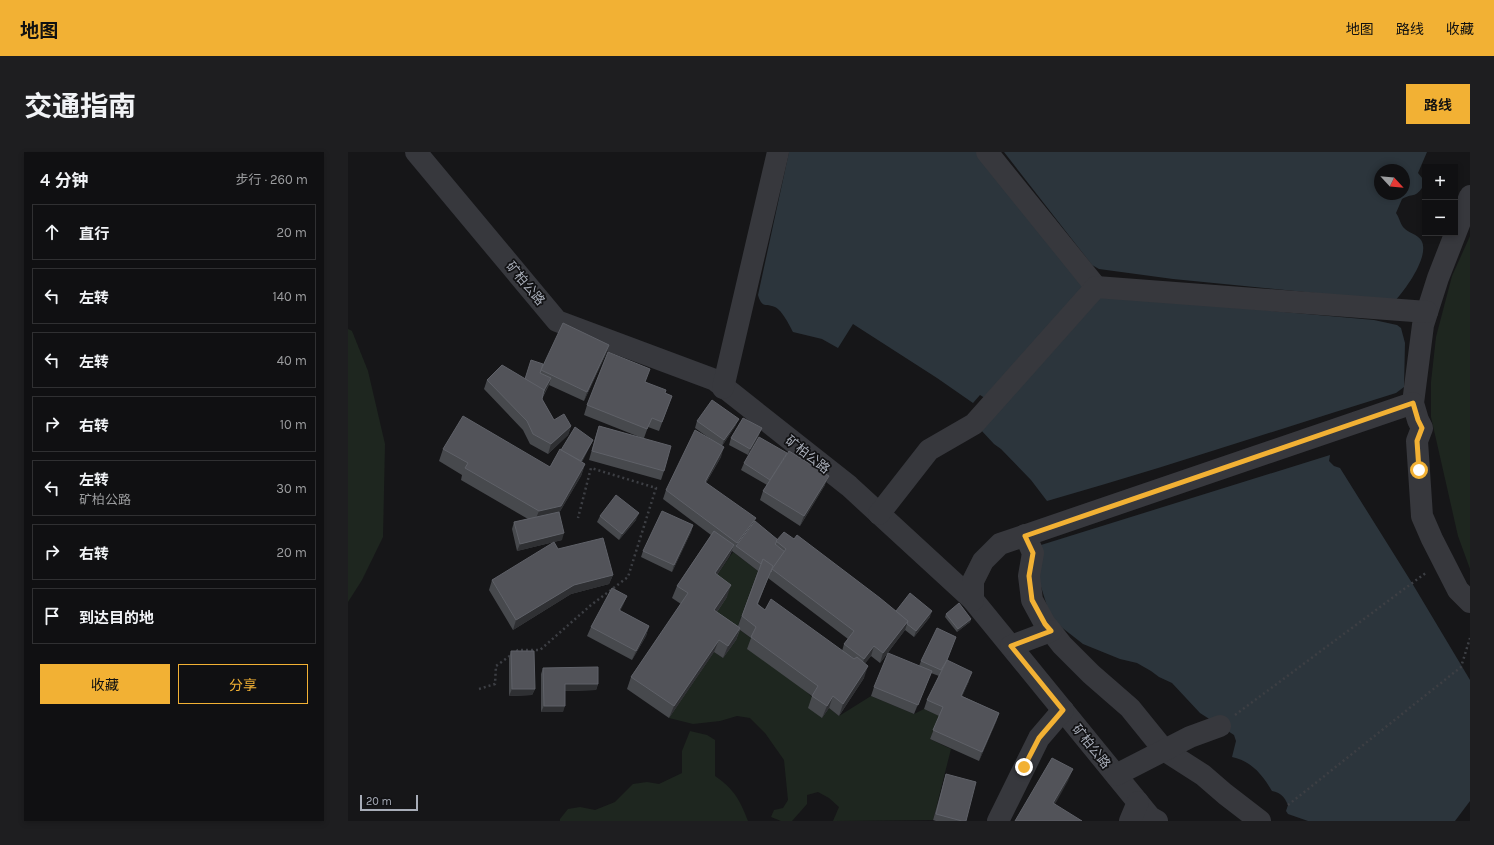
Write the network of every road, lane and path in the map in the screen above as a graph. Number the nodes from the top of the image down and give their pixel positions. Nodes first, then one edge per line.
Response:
1 (416, 152) edge
2 (778, 152) edge
3 (987, 152) edge
4 (1470, 196) edge
5 (1096, 287) junction
6 (1427, 312) junction
7 (724, 388) junction
8 (1413, 403) junction
9 (879, 514) junction
10 (578, 518) dead end
11 (1025, 536) junction
12 (1412, 583) dead end
13 (973, 600) junction
14 (1470, 602) edge
15 (1051, 631) junction
16 (1470, 638) edge
17 (1011, 646) junction
18 (479, 689) dead end
19 (1063, 710) junction
20 (1220, 726) joint
21 (1164, 750) junction
22 (1116, 775) junction
23 (1288, 805) dead end
24 (1134, 811) edge
25 (998, 821) edge
26 (1157, 821) edge
27 (1260, 821) edge

1 - 7 street, 矿柏公路
2 - 7 street
3 - 5 street
4 - 6 street
5 - 6 street
5 - 9 street
6 - 8 street
7 - 9 street, 矿柏公路
8 - 11 street
8 - 14 street
9 - 13 street, 矿柏公路
10 - 18 path
11 - 13 street
11 - 15 street
12 - 20 path
13 - 17 street, 矿柏公路
15 - 17 street
15 - 21 street
16 - 23 path
17 - 19 street, 矿柏公路
19 - 22 street, 矿柏公路
19 - 25 street
20 - 21 street
21 - 22 street
21 - 27 street
22 - 24 street, 矿柏公路
24 - 26 street, 矿柏公路

